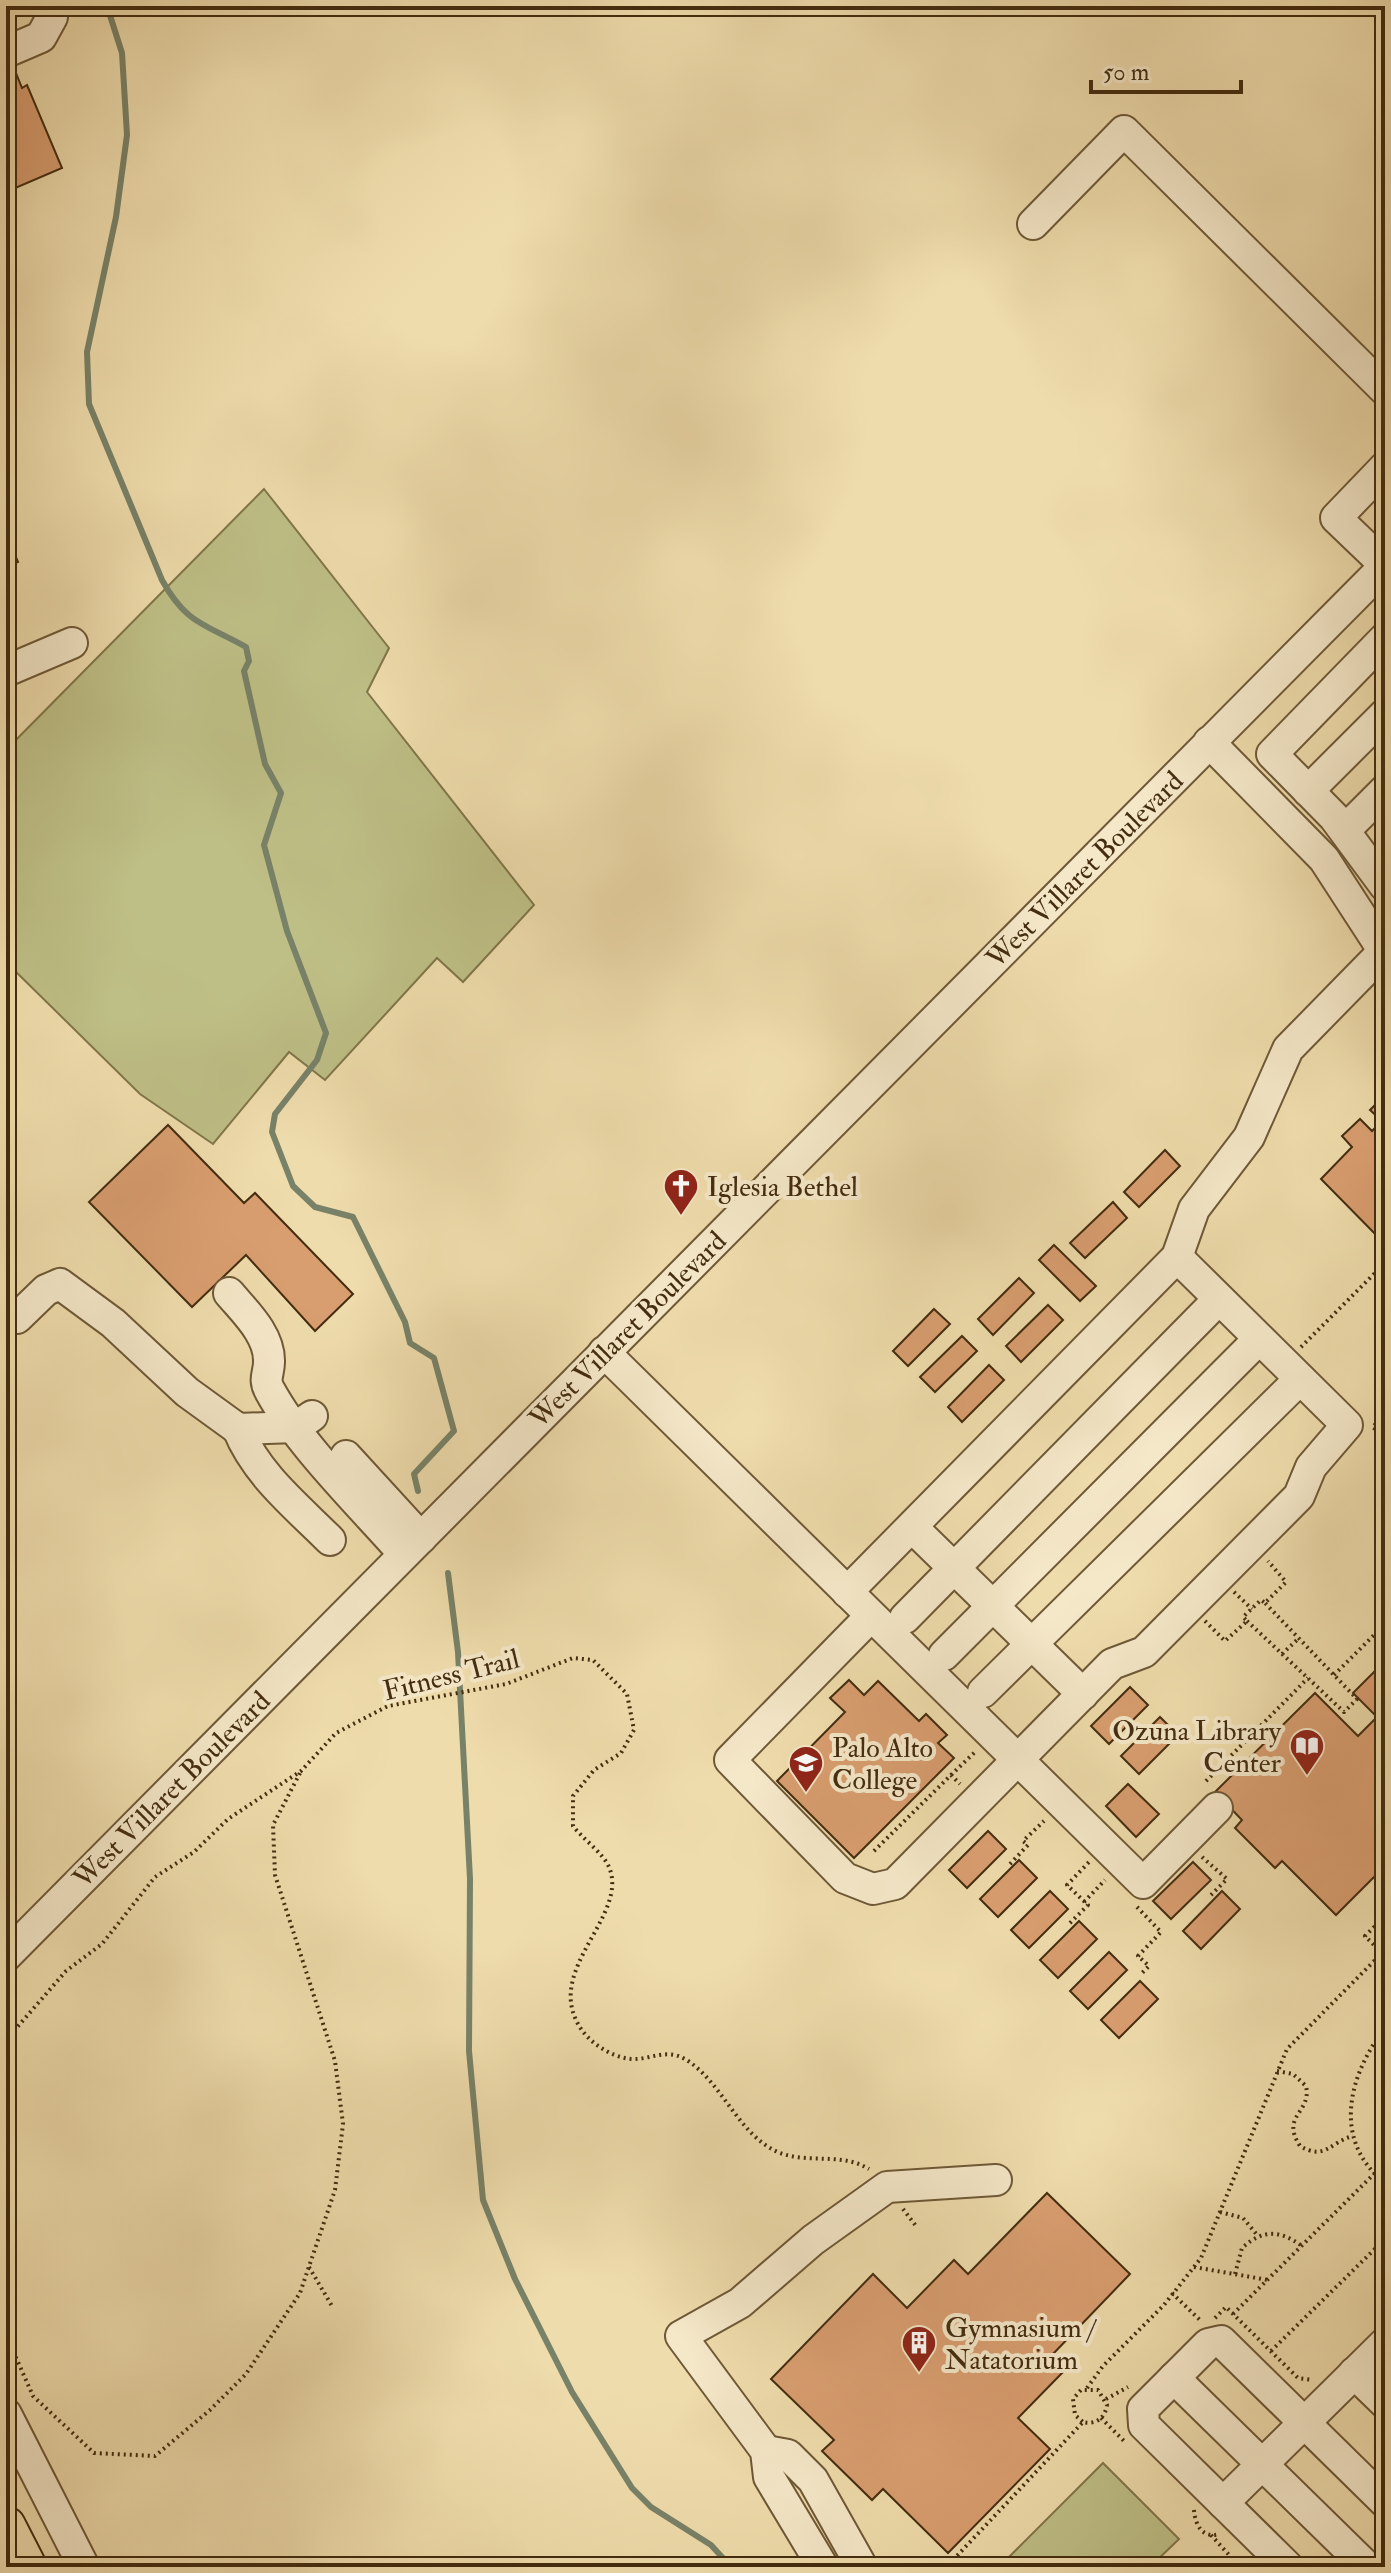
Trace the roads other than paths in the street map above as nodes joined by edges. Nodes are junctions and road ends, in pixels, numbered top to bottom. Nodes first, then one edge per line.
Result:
1 (50, 6) edge
2 (6, 52) edge
3 (1033, 224) dead end
4 (1385, 390) edge
5 (1385, 467) edge
6 (1385, 566) edge
7 (1385, 638) edge
8 (72, 643) dead end
9 (6, 671) edge
10 (1385, 714) edge
11 (1209, 742) junction
12 (1385, 790) edge
13 (1308, 791) junction
14 (1345, 830) junction
15 (1383, 876) edge
16 (1384, 952) edge
17 (1177, 1257) junction
18 (229, 1293) dead end
19 (1219, 1299) junction
20 (10, 1318) edge
21 (1259, 1339) junction
22 (604, 1352) junction
23 (1298, 1365) junction
24 (304, 1421) junction
25 (238, 1429) junction
26 (912, 1527) junction
27 (330, 1540) dead end
28 (412, 1546) junction
29 (954, 1568) junction
30 (847, 1592) junction
31 (993, 1606) junction
32 (871, 1616) junction
33 (905, 1618) dead end
34 (1031, 1644) junction
35 (944, 1655) dead end
36 (983, 1692) dead end
37 (1083, 1694) junction
38 (1017, 1760) junction
39 (1212, 1794) road end
40 (6, 1956) edge
41 (996, 2180) dead end
42 (1385, 2343) edge
43 (1354, 2373) junction
44 (1174, 2378) junction
45 (1385, 2403) edge
46 (6, 2414) edge
47 (1303, 2422) junction
48 (766, 2451) junction
49 (1261, 2464) junction
50 (1385, 2502) edge
51 (1223, 2503) junction
52 (6, 2526) edge
53 (27, 2567) edge
54 (84, 2567) edge
55 (823, 2567) edge
56 (862, 2567) edge
57 (1288, 2567) edge
58 (1367, 2567) edge

1 - 2 street
3 - 4 street
5 - 6 street
6 - 11 street, West Villaret Boulevard
7 - 13 street
8 - 9 street
10 - 13 street
11 - 16 street
11 - 22 street, West Villaret Boulevard
12 - 14 street
13 - 14 street
14 - 15 street
16 - 17 street
17 - 19 street
17 - 26 street
18 - 24 street
19 - 21 street
19 - 29 street
20 - 25 street
21 - 23 street
21 - 31 street
22 - 28 street, West Villaret Boulevard
22 - 30 street
23 - 34 street
23 - 37 street
24 - 25 street
24 - 28 street
25 - 27 street
26 - 29 street
26 - 30 street
28 - 40 street, West Villaret Boulevard
29 - 31 street
29 - 33 street
30 - 32 street
31 - 34 street
31 - 35 street
32 - 38 street
32 - 38 street
34 - 36 street
34 - 37 street
37 - 38 street
38 - 39 street
41 - 48 street
42 - 43 street
43 - 45 street
43 - 47 street
44 - 47 street
44 - 49 street
44 - 51 street
46 - 54 street
47 - 49 street
47 - 50 street
48 - 55 street
48 - 56 street
49 - 51 street
49 - 58 street
51 - 57 street
52 - 53 main road

